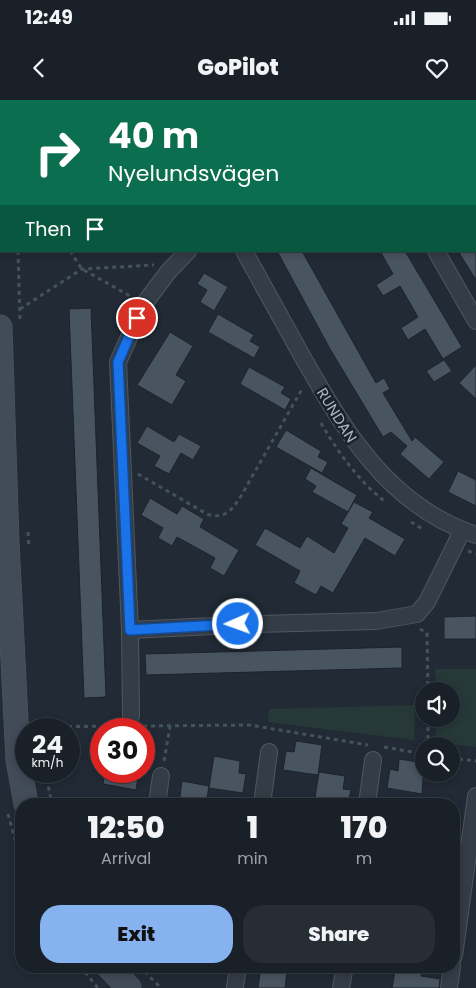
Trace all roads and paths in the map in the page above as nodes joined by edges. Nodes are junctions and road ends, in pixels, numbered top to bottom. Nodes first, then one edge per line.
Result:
1 (71, 252) edge
2 (187, 252) edge
3 (245, 252) edge
4 (437, 252) edge
5 (82, 269) junction
6 (168, 272) junction
7 (144, 304) junction
8 (20, 310) dead end
9 (476, 322) edge
10 (0, 327) edge
11 (302, 389) dead end
12 (123, 465) junction
13 (469, 533) edge
14 (402, 618) junction
15 (130, 630) junction
16 (428, 682) edge
17 (16, 718) edge
18 (131, 718) edge
19 (155, 725) edge
20 (170, 727) junction
21 (270, 752) dead end
22 (415, 752) edge
23 (460, 759) edge
24 (373, 760) dead end
25 (476, 761) edge
26 (161, 776) joint
27 (17, 783) edge
28 (48, 783) edge
29 (476, 796) edge
30 (16, 798) edge
31 (51, 798) edge
32 (158, 798) edge
33 (263, 798) edge
34 (368, 798) edge
35 (460, 912) edge
36 (86, 973) edge
37 (115, 973) edge
38 (146, 973) edge
39 (237, 973) edge
40 (343, 973) edge
41 (451, 973) edge
42 (98, 988) edge
43 (129, 988) edge
44 (161, 988) edge
45 (235, 988) edge
46 (342, 988) edge
47 (449, 988) edge

1 - 5 path
2 - 6 street
3 - 13 street, RUNDAN
4 - 9 street
5 - 6 path
5 - 7 path
5 - 8 path
6 - 7 street
7 - 12 street
10 - 17 street
11 - 12 path
12 - 15 street
13 - 14 street
14 - 15 street
14 - 16 path
15 - 18 street
19 - 20 path
20 - 22 path
20 - 26 path
21 - 33 street
23 - 25 path
24 - 34 street
26 - 32 street
27 - 30 street
28 - 31 path
29 - 35 street
36 - 42 path
37 - 43 street
38 - 44 path
39 - 45 street
40 - 46 street
41 - 47 street

